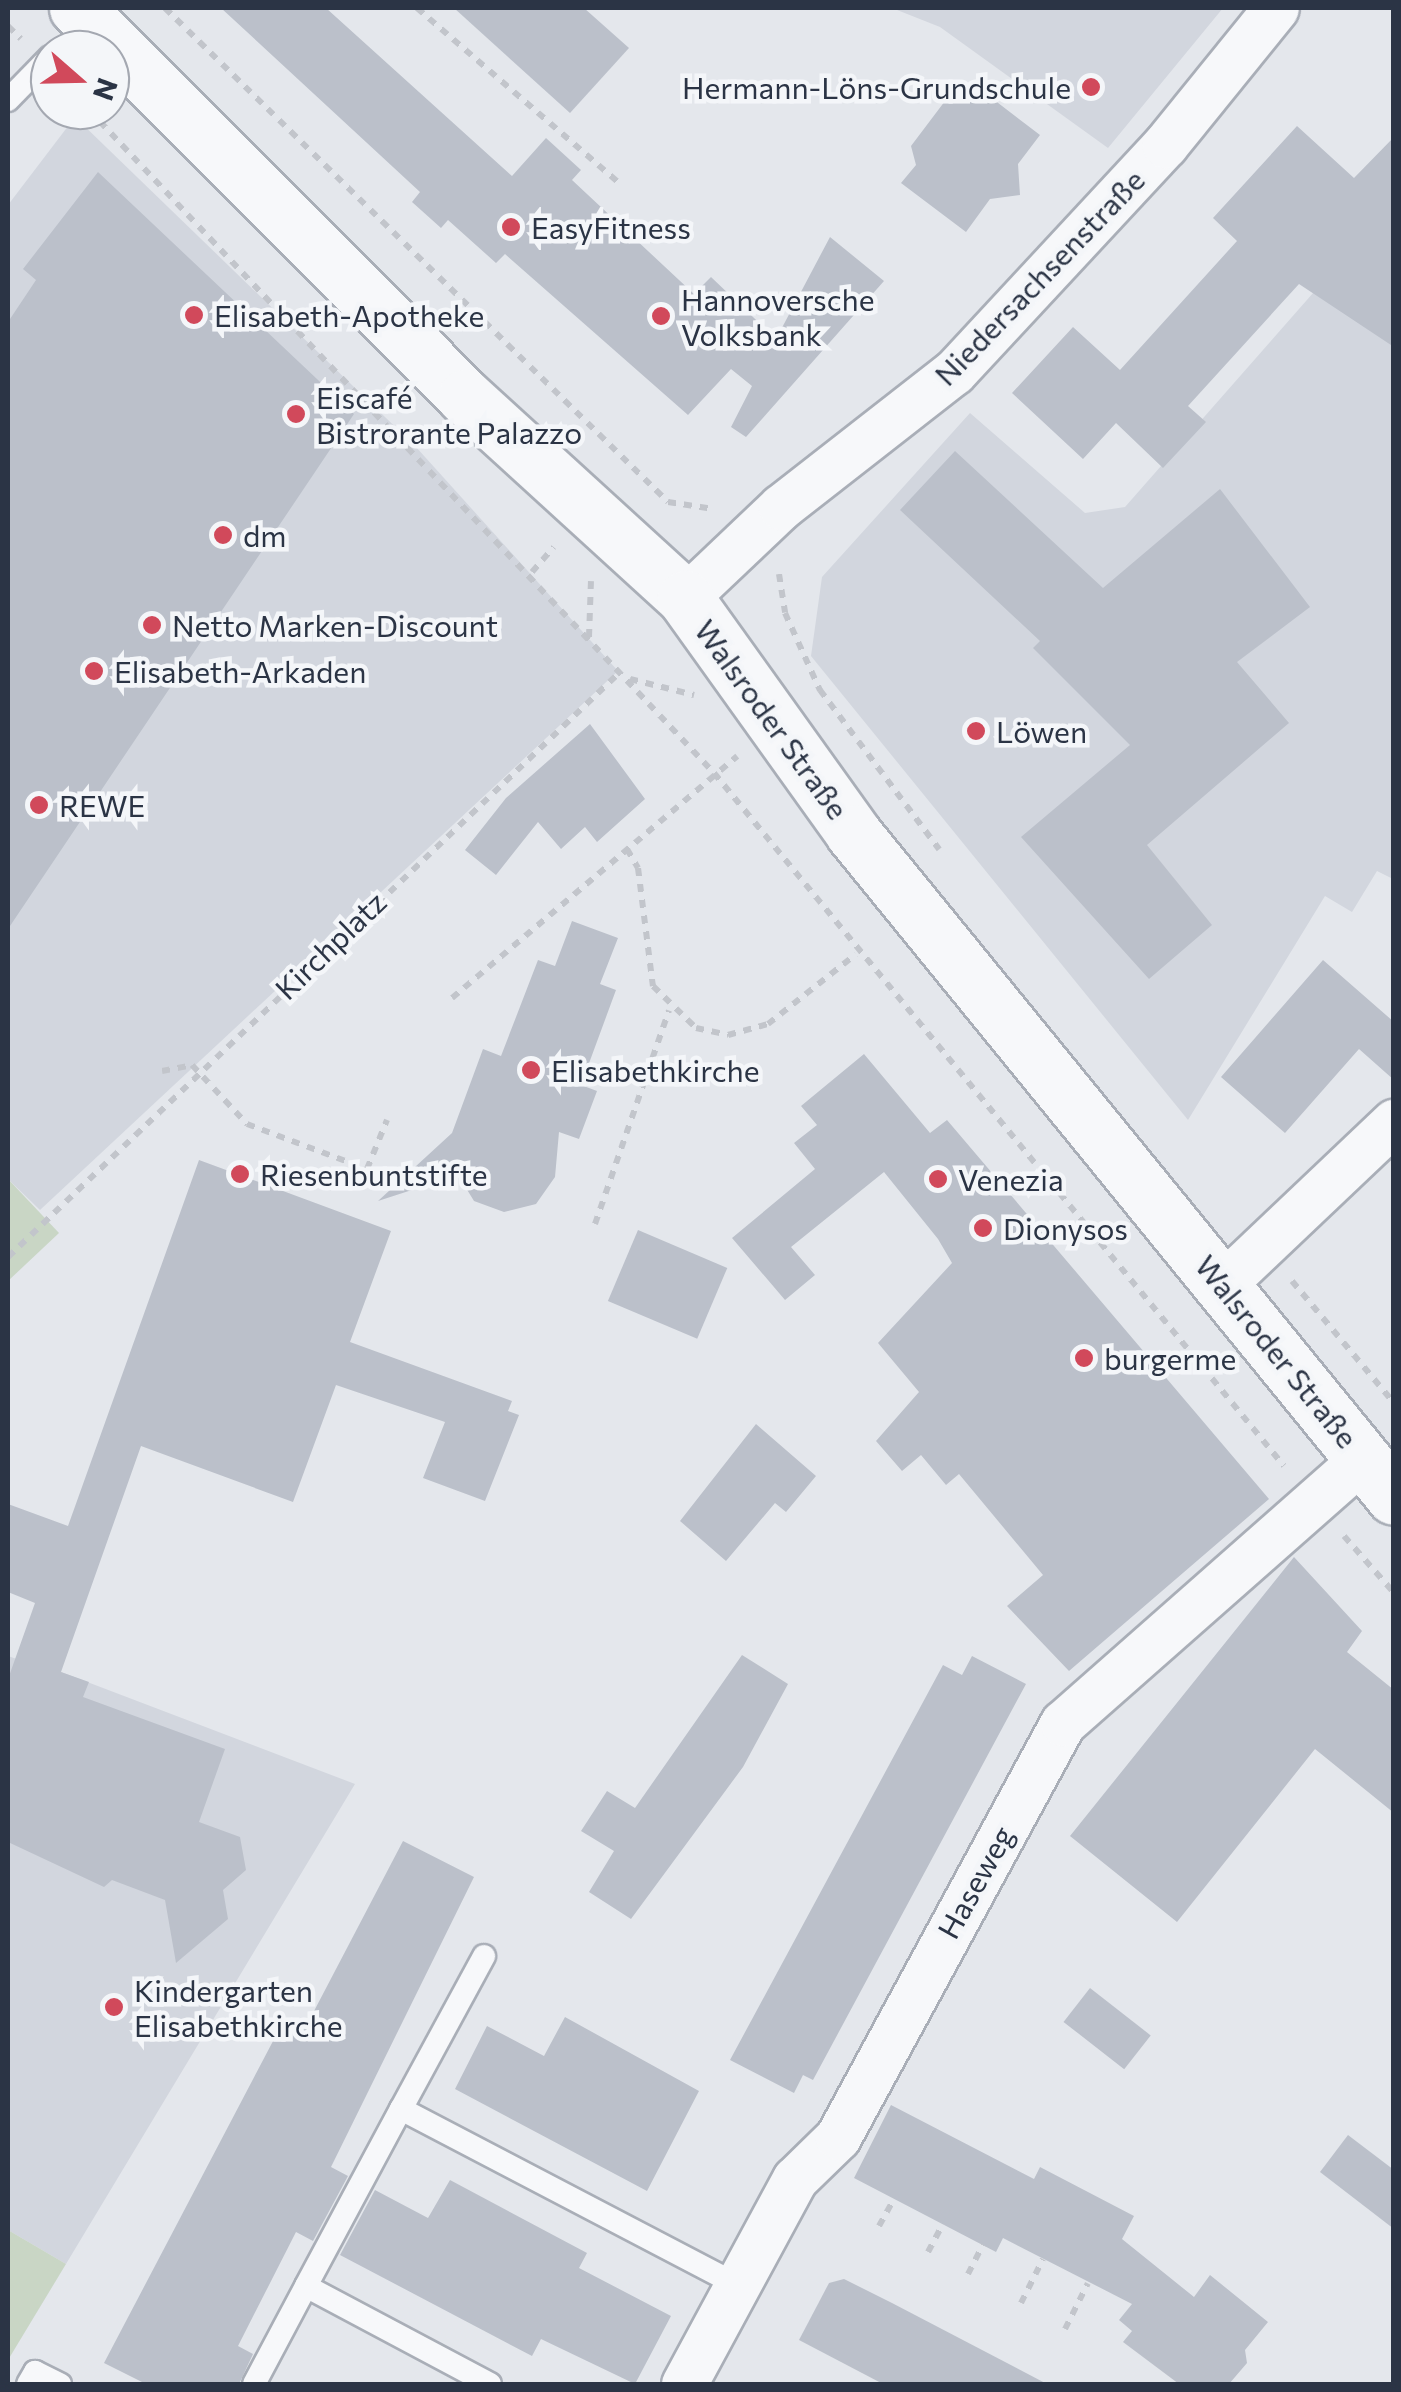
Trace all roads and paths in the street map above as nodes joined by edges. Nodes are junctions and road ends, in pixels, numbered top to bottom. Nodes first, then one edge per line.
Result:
1 (417, 8) edge
2 (1276, 8) edge
3 (74, 25) edge
4 (30, 77) edge
5 (8, 100) edge
6 (108, 130) edge
7 (618, 184) dead end
8 (686, 598) junction
9 (618, 671) junction
10 (714, 773) junction
11 (627, 848) junction
12 (856, 954) junction
13 (452, 998) dead end
14 (668, 1010) junction
15 (162, 1070) dead end
16 (199, 1072) junction
17 (387, 1120) dead end
18 (1394, 1122) edge
19 (595, 1224) dead end
20 (8, 1257) edge
21 (1223, 1284) junction
22 (1378, 1477) edge
23 (1312, 1498) junction
24 (1394, 1594) edge
25 (484, 1956) dead end
26 (401, 2109) junction
27 (894, 2198) dead end
28 (943, 2224) dead end
29 (879, 2226) dead end
30 (983, 2245) dead end
31 (928, 2252) dead end
32 (1043, 2260) dead end
33 (968, 2274) dead end
34 (1088, 2283) dead end
35 (306, 2286) junction
36 (740, 2286) junction
37 (1021, 2303) dead end
38 (1065, 2329) dead end
39 (28, 2384) edge
40 (60, 2384) edge
41 (254, 2384) edge
42 (490, 2384) edge
43 (684, 2384) edge

1 - 7 path
2 - 8 street, Niedersachsenstraße
3 - 8 street, Walsroder Straße
4 - 5 lane
6 - 9 path
8 - 21 street, Walsroder Straße
9 - 10 path
9 - 16 path, Kirchplatz
10 - 11 path
10 - 12 path
11 - 13 path
11 - 14 path
12 - 14 path
12 - 23 path
14 - 19 path
15 - 16 path
16 - 17 path
16 - 20 path, Kirchplatz
18 - 21 street
21 - 22 street, Walsroder Straße
22 - 23 street, Haseweg
23 - 24 path
23 - 36 street, Haseweg
25 - 26 lane
26 - 35 lane
26 - 36 lane
27 - 29 path
28 - 31 path
30 - 33 path
32 - 37 path
34 - 38 path
35 - 41 lane
35 - 42 lane
36 - 43 street, Haseweg
39 - 40 lane

